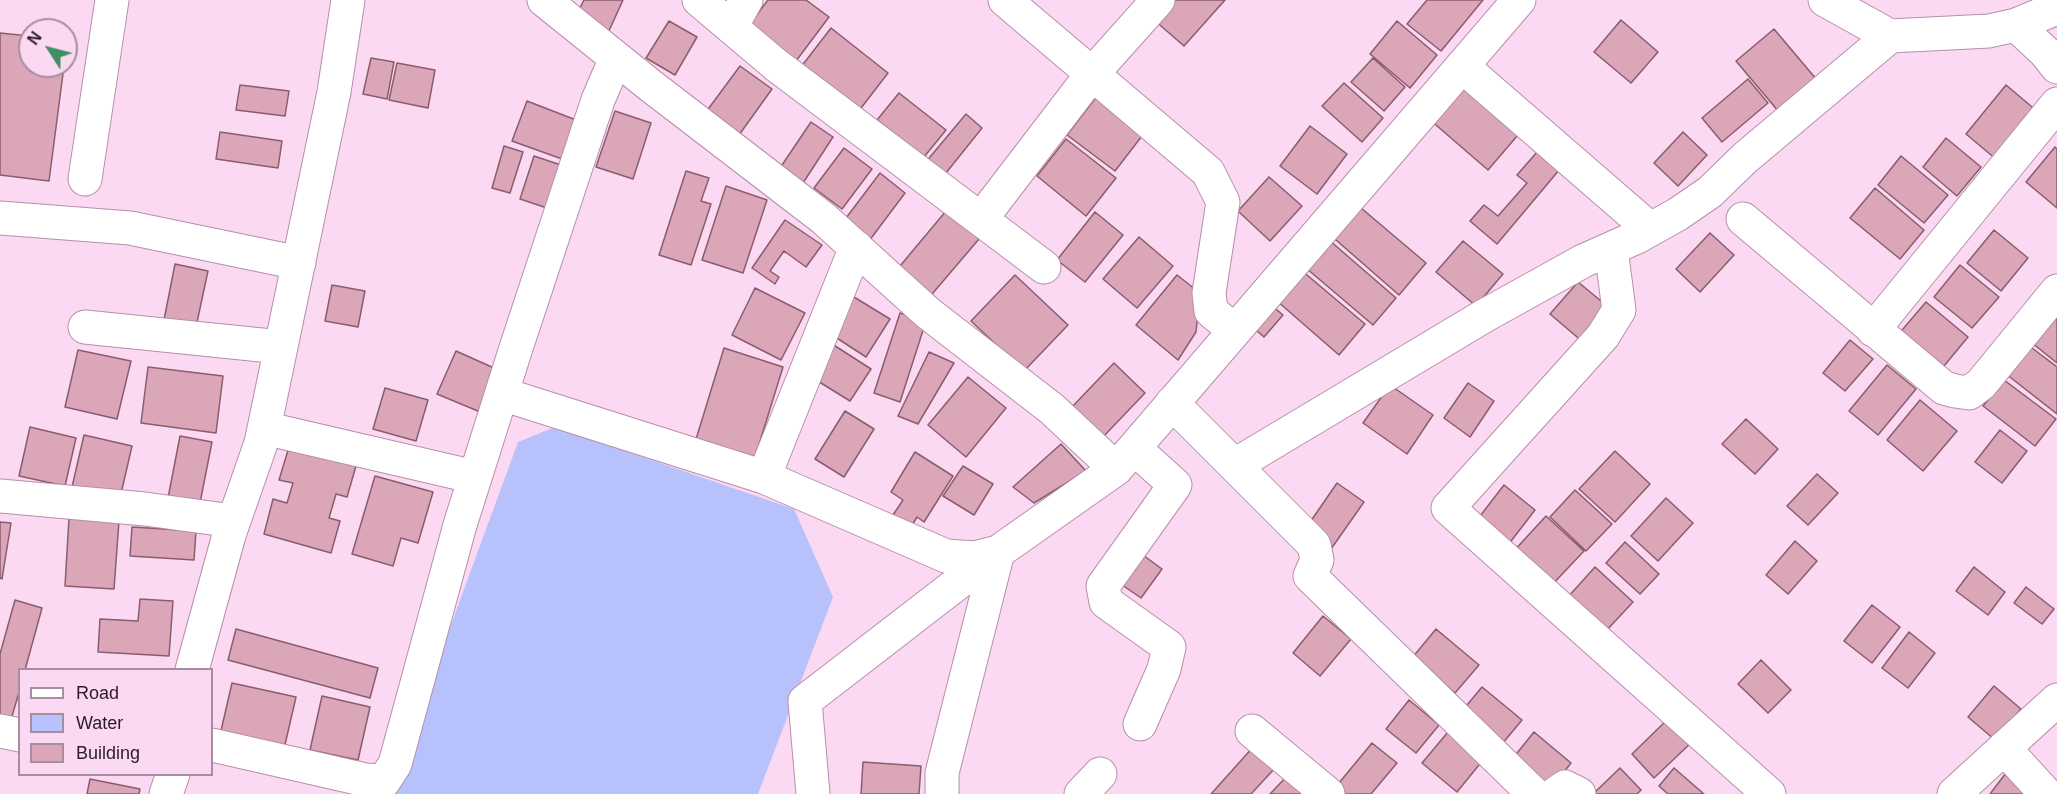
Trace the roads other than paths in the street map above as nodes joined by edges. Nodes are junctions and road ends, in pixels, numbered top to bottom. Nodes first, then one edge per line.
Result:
1 (112, 0) edge
2 (348, 0) edge
3 (544, 0) edge
4 (699, 0) edge
5 (1005, 0) edge
6 (1158, 0) edge
7 (1519, 0) edge
8 (1824, 0) edge
9 (2057, 8) edge
10 (738, 13) edge
11 (2016, 25) junction
12 (1890, 36) junction
13 (616, 58) junction
14 (1462, 66) junction
15 (2057, 68) edge
16 (1092, 74) junction
17 (2057, 104) edge
18 (85, 179) dead end
19 (0, 218) edge
20 (981, 219) junction
21 (1743, 219) dead end
22 (1650, 229) junction
23 (856, 247) junction
24 (1611, 249) junction
25 (299, 263) junction
26 (1044, 267) dead end
27 (2057, 291) edge
28 (85, 327) dead end
29 (1234, 330) junction
30 (1873, 330) junction
31 (281, 347) junction
32 (502, 394) junction
33 (1172, 403) junction
34 (264, 428) junction
35 (1125, 458) junction
36 (1235, 465) junction
37 (475, 477) junction
38 (764, 477) junction
39 (0, 496) edge
40 (233, 521) junction
41 (998, 552) junction
42 (192, 668) edge
43 (2057, 700) edge
44 (1140, 724) dead end
45 (0, 731) edge
46 (1252, 731) dead end
47 (18, 735) edge
48 (213, 745) edge
49 (2004, 748) junction
50 (172, 776) edge
51 (1755, 790) edge
52 (166, 794) edge
53 (813, 794) edge
54 (942, 794) edge
55 (1328, 794) edge
56 (1534, 794) edge
57 (1555, 794) edge
58 (1579, 794) edge
59 (1954, 794) edge
60 (2046, 794) edge

1 - 18 street
2 - 25 street
3 - 13 street
4 - 10 street
5 - 16 street
6 - 16 street
7 - 14 street
8 - 12 street
9 - 11 street
10 - 20 street
11 - 12 street
11 - 15 street
12 - 22 street
13 - 23 street
13 - 32 street
14 - 22 street
14 - 29 street
16 - 20 street
16 - 29 street
17 - 30 street
19 - 25 street
20 - 26 street
21 - 30 street
22 - 24 street
23 - 35 street
23 - 38 street
24 - 36 street
24 - 51 street
25 - 31 street
27 - 30 street
28 - 31 street
29 - 33 street
31 - 34 street
32 - 37 street
32 - 38 street
33 - 35 street
33 - 36 street
34 - 37 street
34 - 40 street
35 - 41 street
35 - 44 street
36 - 56 street
37 - 48 street
38 - 41 street
39 - 40 street
40 - 42 street
41 - 53 street
41 - 54 street
43 - 49 street
45 - 47 street
46 - 55 street
49 - 59 street
49 - 60 street
50 - 52 street
57 - 58 street

